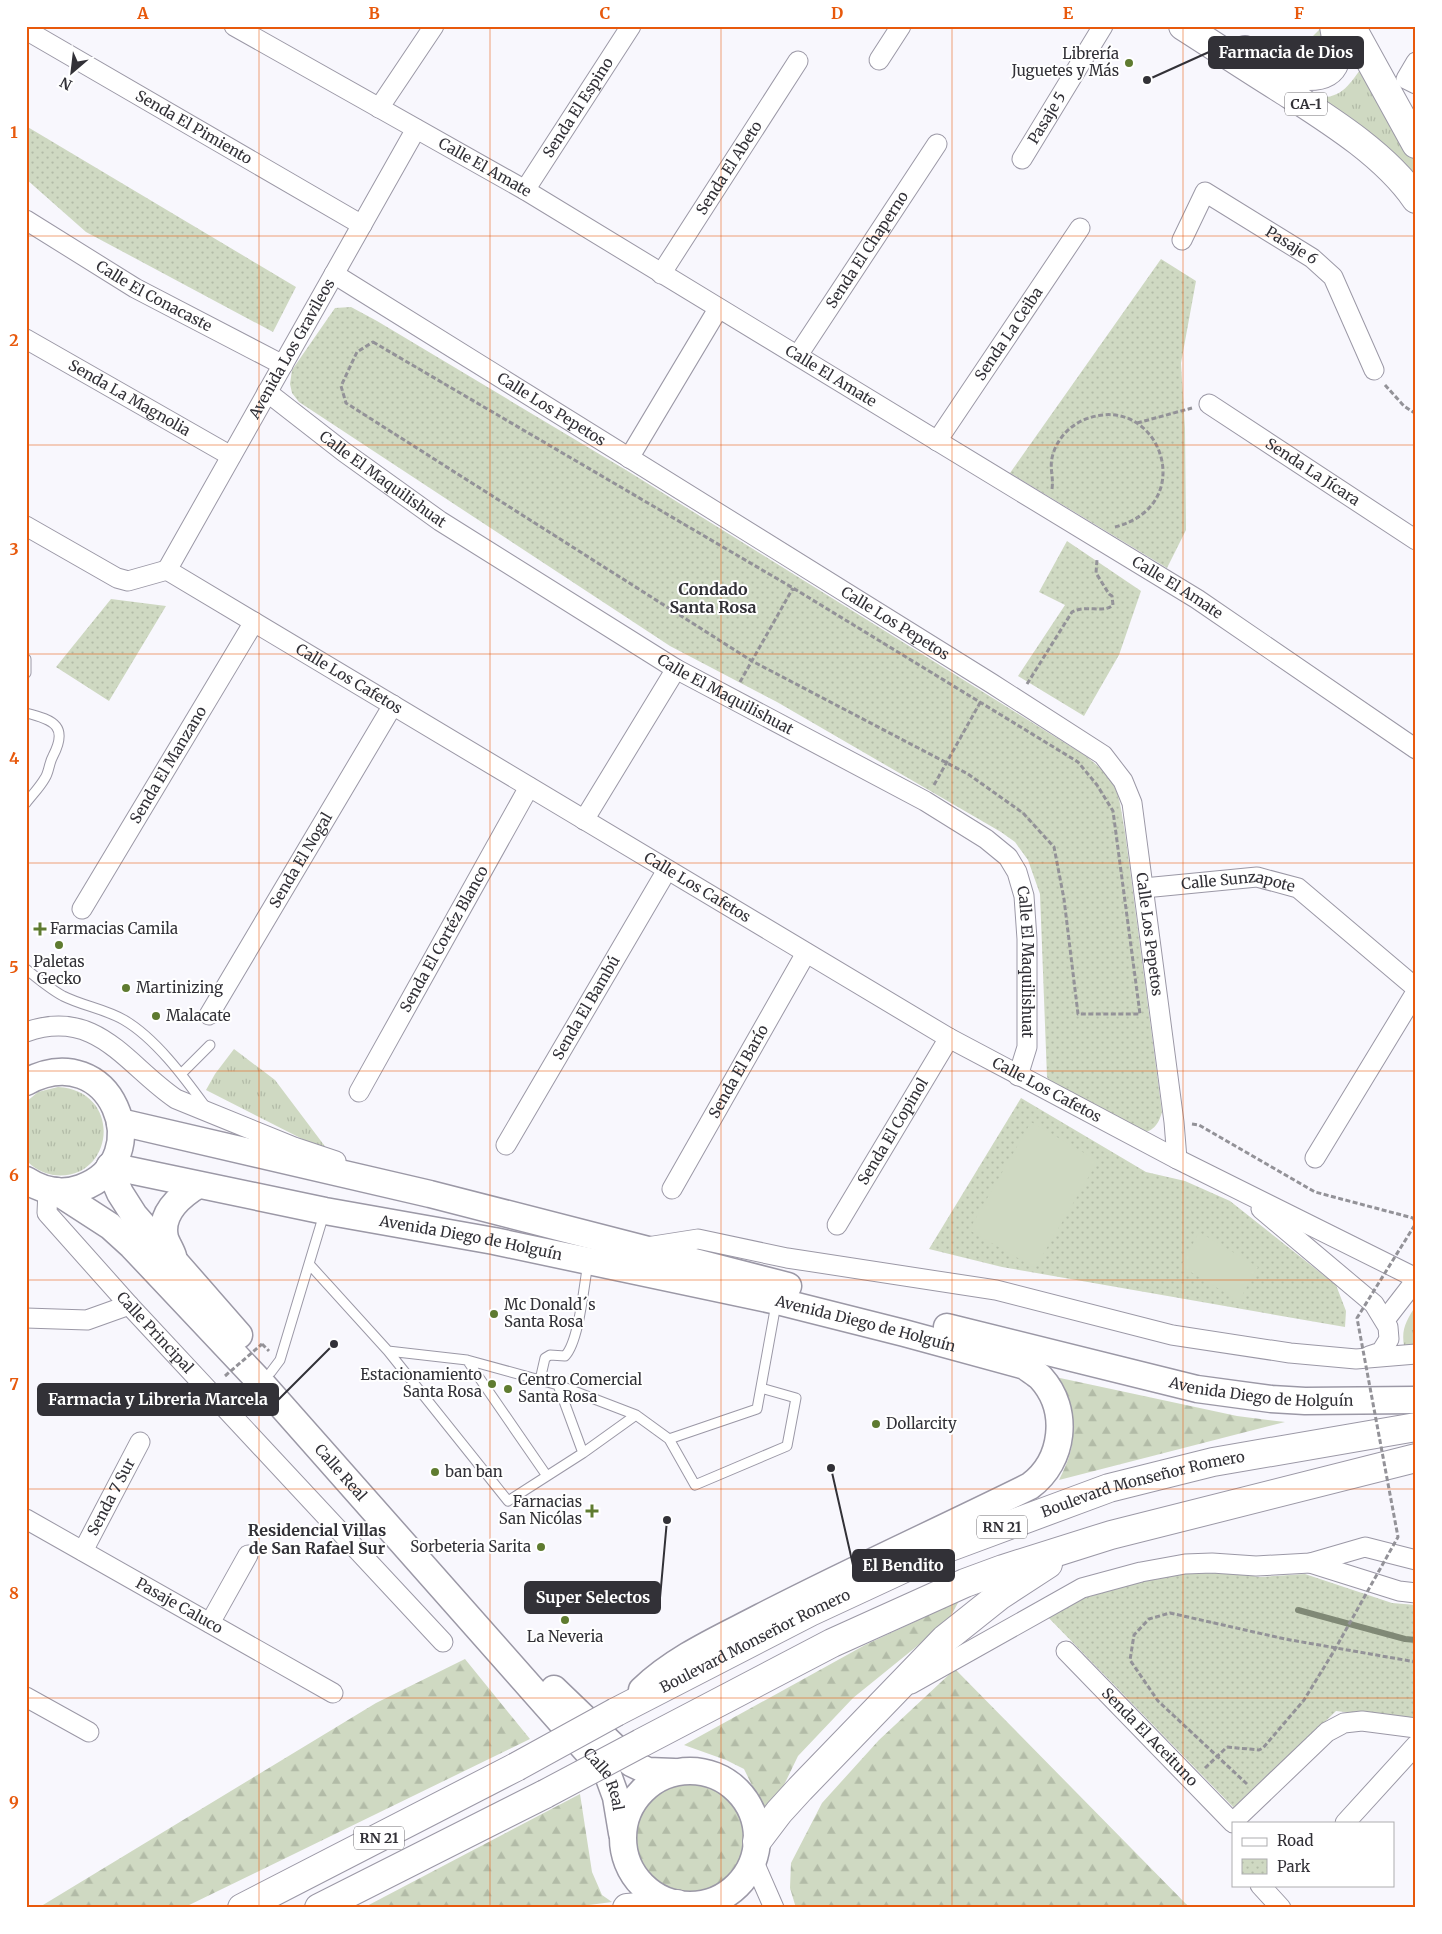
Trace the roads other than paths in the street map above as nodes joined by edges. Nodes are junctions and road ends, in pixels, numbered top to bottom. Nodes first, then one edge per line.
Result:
1 (434, 26) edge
2 (631, 26) edge
3 (901, 26) edge
4 (1103, 26) edge
5 (1182, 26) edge
6 (1191, 26) edge
7 (1334, 26) edge
8 (1351, 26) edge
9 (238, 27) edge
10 (26, 30) edge
11 (879, 60) dead end
12 (798, 61) dead end
13 (1416, 62) edge
14 (1411, 82) edge
15 (379, 108) junction
16 (416, 129) junction
17 (937, 144) dead end
18 (1416, 144) edge
19 (1022, 159) dead end
20 (525, 190) junction
21 (1416, 198) edge
22 (27, 220) edge
23 (362, 225) junction
24 (1080, 228) dead end
25 (1182, 240) dead end
26 (334, 274) junction
27 (661, 274) junction
28 (718, 309) junction
29 (26, 339) edge
30 (798, 355) junction
31 (283, 365) junction
32 (1374, 370) road end
33 (267, 392) junction
34 (1209, 404) road end
35 (936, 441) junction
36 (231, 456) junction
37 (629, 458) junction
38 (26, 526) edge
39 (1416, 540) edge
40 (167, 570) junction
41 (254, 622) junction
42 (26, 659) edge
43 (676, 670) junction
44 (26, 672) edge
45 (393, 705) junction
46 (26, 713) edge
47 (1416, 749) edge
48 (529, 787) junction
49 (26, 803) edge
50 (584, 820) junction
51 (667, 870) junction
52 (1144, 888) junction
53 (82, 909) dead end
54 (806, 953) junction
55 (26, 969) edge
56 (1416, 990) edge
57 (209, 1015) dead end
58 (1408, 1021) edge
59 (26, 1032) edge
60 (949, 1038) junction
61 (210, 1045) dead end
62 (181, 1074) junction
63 (1018, 1076) junction
64 (26, 1082) edge
65 (359, 1092) dead end
66 (210, 1114) junction
67 (120, 1122) junction
68 (506, 1145) dead end
69 (1316, 1158) dead end
70 (1177, 1160) junction
71 (110, 1167) junction
72 (198, 1185) junction
73 (43, 1187) edge
74 (1237, 1188) junction
75 (672, 1190) dead end
76 (430, 1194) junction
77 (325, 1211) junction
78 (837, 1225) dead end
79 (639, 1249) junction
80 (589, 1262) junction
81 (176, 1264) junction
82 (310, 1265) junction
83 (1416, 1279) edge
84 (777, 1301) junction
85 (129, 1305) junction
86 (26, 1318) edge
87 (1385, 1320) junction
88 (388, 1351) junction
89 (1416, 1354) edge
90 (1356, 1359) junction
91 (467, 1360) junction
92 (272, 1372) junction
93 (540, 1380) junction
94 (558, 1385) junction
95 (760, 1388) junction
96 (1416, 1400) edge
97 (636, 1415) junction
98 (1416, 1427) edge
99 (669, 1439) junction
100 (140, 1442) dead end
101 (583, 1453) junction
102 (1416, 1458) edge
103 (547, 1476) junction
104 (1416, 1476) edge
105 (1255, 1497) junction
106 (26, 1519) edge
107 (1111, 1535) junction
108 (83, 1551) junction
109 (248, 1555) dead end
110 (1416, 1560) edge
111 (1310, 1563) junction
112 (1416, 1593) edge
113 (210, 1623) junction
114 (444, 1642) dead end
115 (1066, 1651) dead end
116 (333, 1693) dead end
117 (890, 1696) junction
118 (26, 1697) edge
119 (620, 1710) junction
120 (1416, 1728) edge
121 (89, 1732) dead end
122 (1416, 1745) edge
123 (674, 1772) junction
124 (1233, 1822) edge
125 (1346, 1822) edge
126 (622, 1833) junction
127 (755, 1850) junction
128 (1261, 1886) edge
129 (691, 1905) edge
130 (242, 1908) edge
131 (319, 1908) edge
132 (627, 1908) edge
133 (774, 1908) edge
134 (1281, 1908) edge

1 - 15 street
2 - 20 street, Senda El Espino
3 - 11 street
4 - 19 street, Pasaje 5
5 - 21 main road, CA-1
6 - 7 main road
8 - 18 main road
9 - 15 street, Calle El Amate
10 - 23 street, Senda El Pimiento
12 - 27 street, Senda El Abeto
13 - 14 street
15 - 16 street, Calle El Amate
16 - 20 street, Calle El Amate
16 - 23 street, Avenida Los Gravileos
17 - 30 street, Senda El Chaperno
20 - 27 street, Calle El Amate
22 - 31 street, Calle El Conacaste
23 - 26 street, Avenida Los Gravileos
24 - 35 street, Senda La Ceiba
25 - 32 street, Pasaje 6
26 - 31 street, Avenida Los Gravileos
26 - 37 street, Calle Los Pepetos
27 - 28 street, Calle El Amate
28 - 30 street, Calle El Amate
28 - 37 street
29 - 36 street, Senda La Magnolia
30 - 35 street, Calle El Amate
31 - 33 street, Avenida Los Gravileos
33 - 36 street, Avenida Los Gravileos
33 - 43 street, Calle El Maquilishuat
34 - 39 street, Senda La Jícara
35 - 47 street, Calle El Amate
36 - 40 street, Avenida Los Gravileos
37 - 52 street, Calle Los Pepetos
38 - 40 street
40 - 41 street, Calle Los Cafetos
41 - 45 street, Calle Los Cafetos
41 - 53 street, Senda El Manzano
42 - 44 lane
43 - 50 street
43 - 63 street, Calle El Maquilishuat
45 - 48 street, Calle Los Cafetos
45 - 57 street, Senda El Nogal
46 - 49 lane
48 - 50 street, Calle Los Cafetos
48 - 65 street, Senda El Cortéz Blanco
50 - 51 street, Calle Los Cafetos
51 - 54 street, Calle Los Cafetos
51 - 68 street, Senda El Bambú
52 - 56 street, Calle Sunzapote
52 - 70 street, Calle Los Pepetos
54 - 60 street, Calle Los Cafetos
54 - 75 street, Senda El Barío
55 - 62 lane
56 - 58 street
58 - 69 street
59 - 66 street
60 - 63 street, Calle Los Cafetos
60 - 78 street, Senda El Copinol
61 - 62 lane
62 - 66 lane
63 - 70 street, Calle Los Cafetos
64 - 67 street
66 - 76 street
67 - 71 street
67 - 76 street, Avenida Diego de Holguín
70 - 74 street, Calle Los Cafetos
71 - 72 street, Avenida Diego de Holguín
71 - 73 street
71 - 81 street, Calle Real
72 - 77 street, Avenida Diego de Holguín
72 - 81 street
73 - 85 street, Calle Principal
73 - 126 street, Calle Real
74 - 83 street, Calle Los Cafetos
74 - 87 street, Calle Los Cafetos
76 - 79 street, Avenida Diego de Holguín
77 - 80 street, Avenida Diego de Holguín
77 - 82 lane
79 - 90 street
79 - 96 street, Avenida Diego de Holguín
80 - 84 street, Avenida Diego de Holguín
80 - 93 lane
81 - 92 street, Calle Real
82 - 88 lane
82 - 92 lane
83 - 87 street
84 - 95 lane
84 - 119 street, Avenida Diego de Holguín
85 - 86 street
85 - 114 street, Calle Principal
87 - 90 street
88 - 91 lane
88 - 103 lane
89 - 90 street
91 - 93 lane
91 - 103 lane
92 - 123 street, Calle Real
93 - 94 lane
94 - 97 lane
94 - 101 lane
95 - 99 lane
95 - 99 lane
97 - 99 lane
97 - 101 lane
98 - 119 main road, Boulevard Monseñor Romero / RN 21
100 - 108 street, Senda 7 Sur
101 - 103 lane
102 - 105 main road
104 - 105 main road
105 - 107 main road, RN 21
106 - 108 street, Pasaje Caluco
107 - 117 main road
107 - 131 main road, RN 21, bridge
108 - 113 street, Pasaje Caluco
109 - 113 street
110 - 111 street
111 - 112 street
111 - 117 street
113 - 116 street, Pasaje Caluco
115 - 124 street, Senda El Aceituno
117 - 127 main road
118 - 121 street
119 - 130 main road, Boulevard Monseñor Romero / RN 21, bridge
120 - 124 street
122 - 125 street
123 - 126 street
123 - 127 street
126 - 129 street
127 - 129 street
127 - 133 street
128 - 134 street
129 - 132 main road

